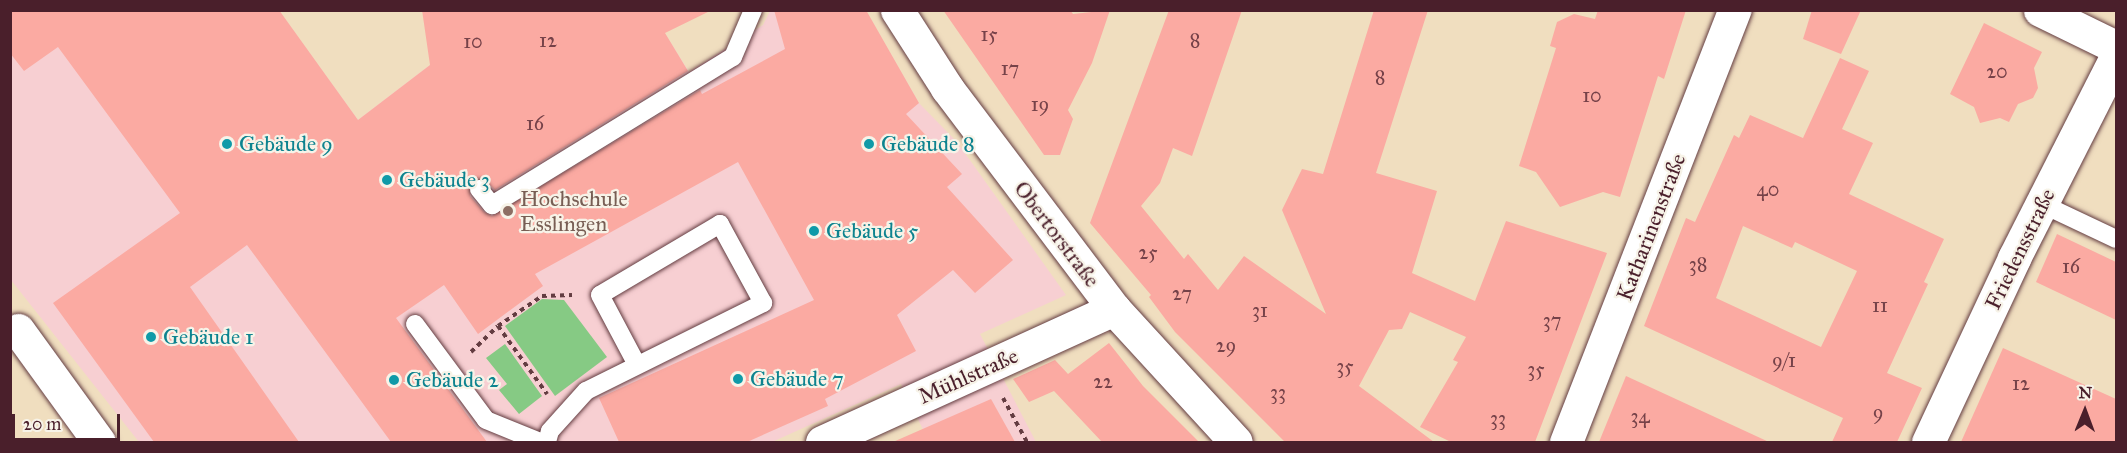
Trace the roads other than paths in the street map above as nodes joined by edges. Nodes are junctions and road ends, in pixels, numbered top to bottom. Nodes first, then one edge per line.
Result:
1 (753, 10) edge
2 (897, 10) edge
3 (1734, 10) edge
4 (2040, 10) edge
5 (2116, 47) edge
6 (2116, 57) edge
7 (479, 189) dead end
8 (2042, 204) junction
9 (2116, 239) edge
10 (1114, 309) junction
11 (415, 324) dead end
12 (18, 330) dead end
13 (636, 363) junction
14 (546, 439) edge
15 (99, 442) edge
16 (822, 442) edge
17 (1236, 442) edge
18 (1566, 442) edge
19 (1928, 442) edge

1 - 7 lane
2 - 10 street, Obertorstraße
3 - 18 street, Katharinenstraße
4 - 5 street
6 - 8 street, Friedensstraße
8 - 9 lane
8 - 19 street, Friedensstraße
10 - 16 street, Mühlstraße
10 - 17 street, Obertorstraße
11 - 14 lane
12 - 15 street
13 - 13 lane
13 - 14 lane

